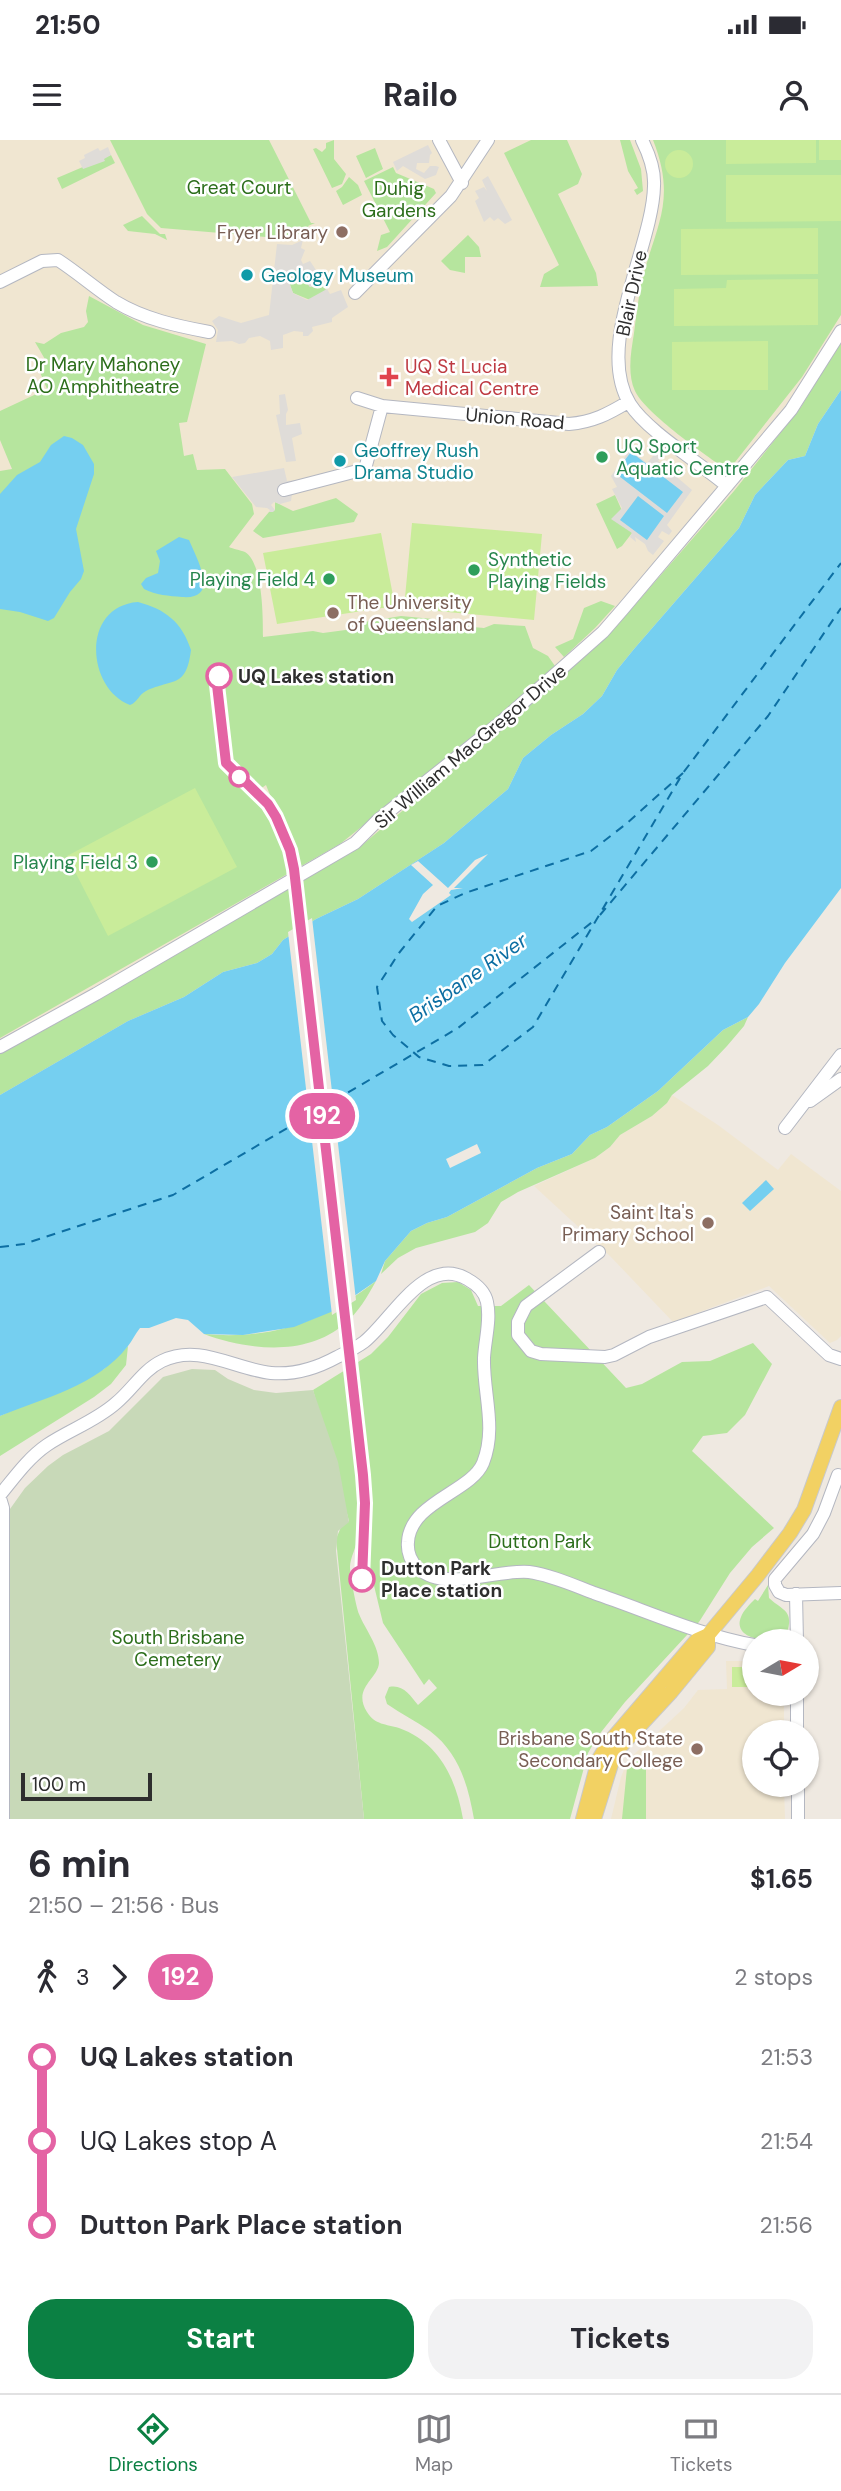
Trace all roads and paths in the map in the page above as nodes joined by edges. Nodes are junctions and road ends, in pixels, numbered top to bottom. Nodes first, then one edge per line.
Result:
1 (439, 140) edge
2 (488, 140) edge
3 (642, 140) edge
4 (461, 183) junction
5 (0, 282) edge
6 (355, 293) dead end
7 (841, 331) edge
8 (209, 332) dead end
9 (357, 398) dead end
10 (628, 402) junction
11 (382, 406) junction
12 (727, 486) junction
13 (284, 489) dead end
14 (0, 1046) edge
15 (841, 1055) edge
16 (841, 1079) edge
17 (802, 1105) junction
18 (785, 1128) dead end
19 (599, 1252) dead end
20 (841, 1359) edge
21 (841, 1407) edge
22 (838, 1475) dead end
23 (0, 1497) edge
24 (2, 1557) edge
25 (841, 1593) edge
26 (796, 1594) junction
27 (797, 1629) edge
28 (708, 1634) junction
29 (742, 1642) edge
30 (2, 1688) edge
31 (798, 1797) edge
32 (3, 1819) edge
33 (583, 1819) edge
34 (594, 1819) edge
35 (798, 1819) edge

1 - 4 street
2 - 4 street
3 - 10 street, Blair Drive
4 - 6 street
5 - 8 street
7 - 12 street, Sir William MacGregor Drive
9 - 11 street, Union Road
10 - 11 street, Union Road
10 - 12 street
11 - 13 street
12 - 14 street, Sir William MacGregor Drive
15 - 17 street
16 - 17 street
17 - 18 street
19 - 20 street
21 - 28 main road
22 - 26 street
23 - 24 street
23 - 28 street
24 - 30 street
25 - 26 street
26 - 27 street
28 - 29 street
28 - 33 main road
28 - 34 main road
30 - 32 street
31 - 35 street

